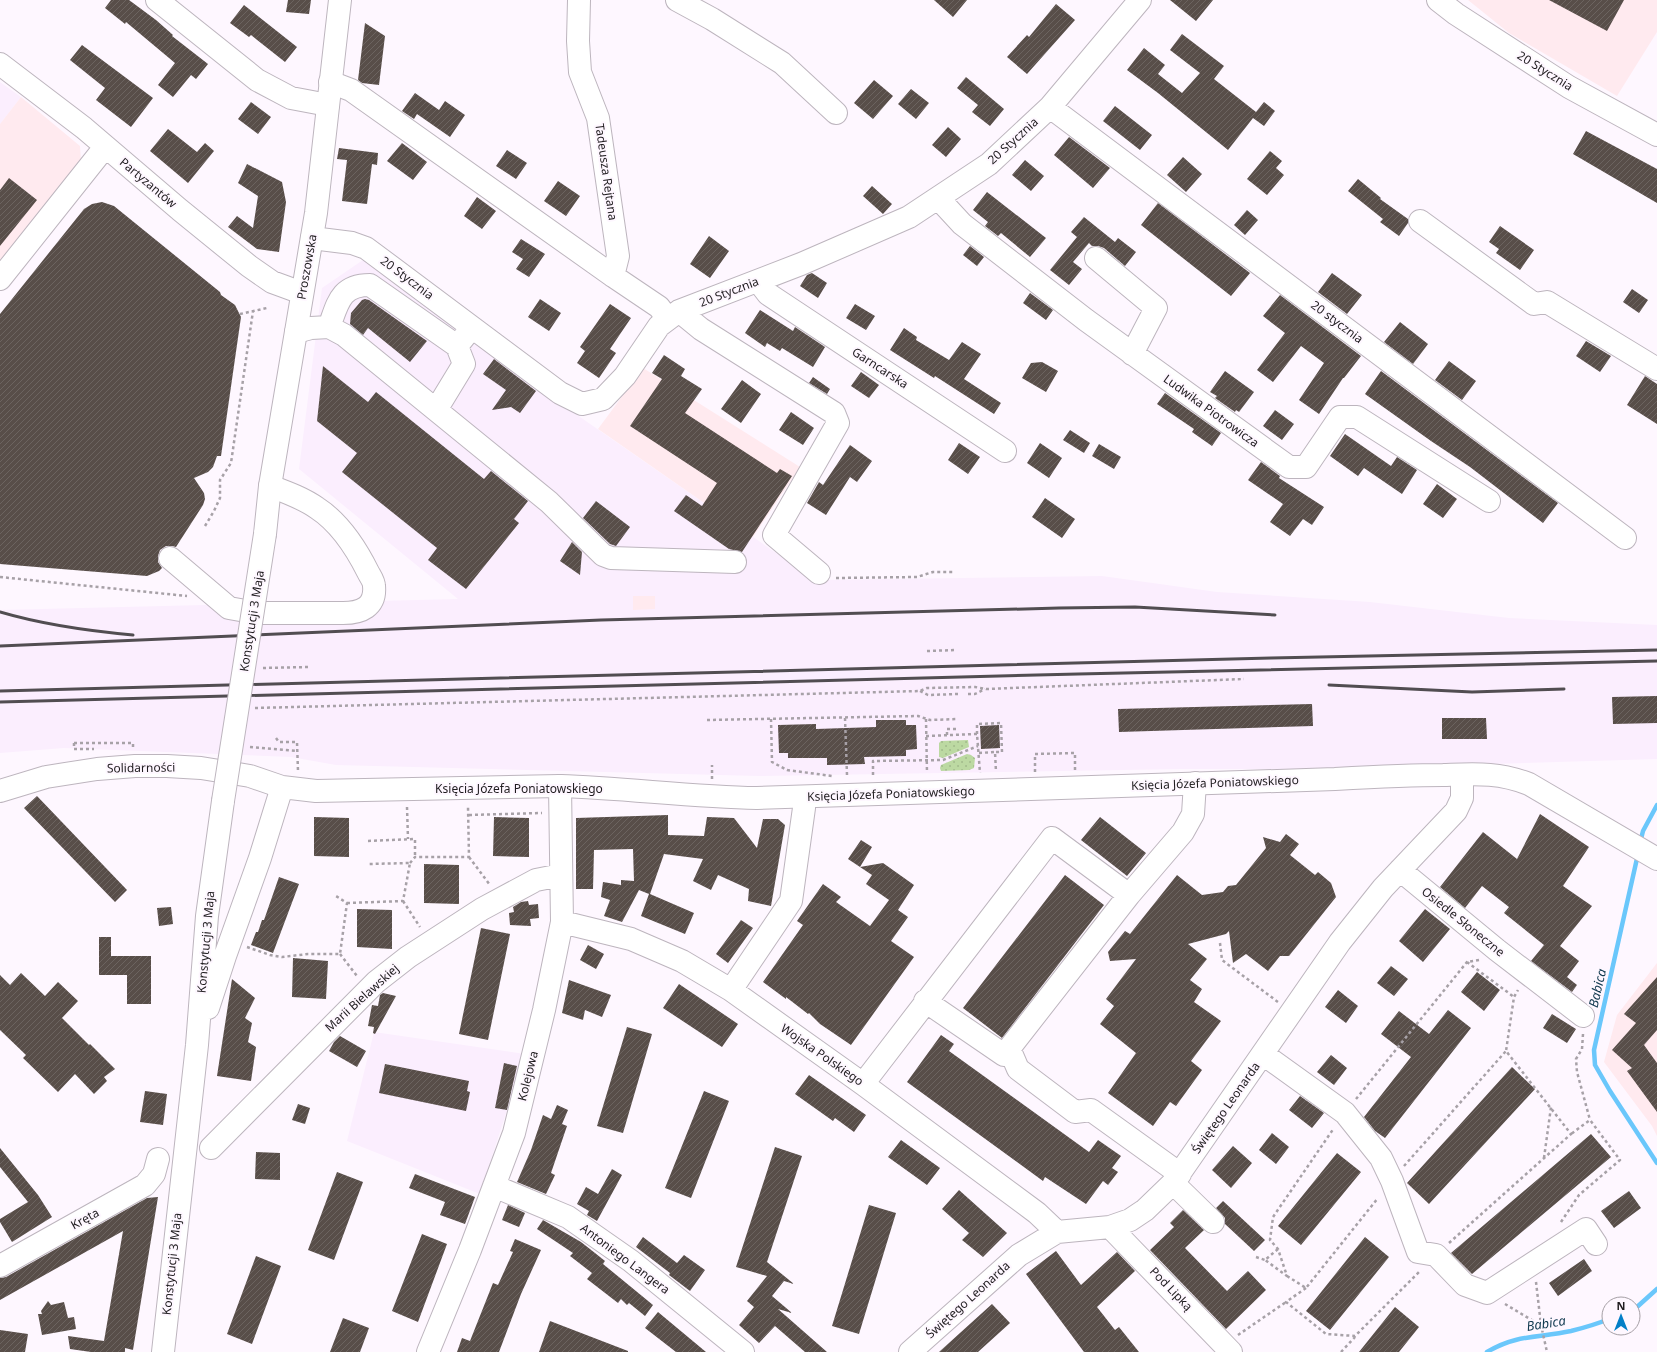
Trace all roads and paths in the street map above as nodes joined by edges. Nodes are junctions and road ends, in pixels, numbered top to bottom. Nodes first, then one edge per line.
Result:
1 (157, 0) edge
2 (340, 0) edge
3 (579, 0) edge
4 (677, 0) edge
5 (1140, 0) edge
6 (1438, 0) edge
7 (0, 64) edge
8 (330, 82) junction
9 (328, 105) junction
10 (1050, 107) junction
11 (836, 113) dead end
12 (1657, 135) edge
13 (105, 148) junction
14 (938, 198) junction
15 (1420, 221) dead end
16 (312, 238) junction
17 (1096, 258) dead end
18 (613, 276) junction
19 (0, 279) edge
20 (758, 281) junction
21 (302, 293) junction
22 (267, 308) dead end
23 (253, 311) junction
24 (240, 314) dead end
25 (673, 315) junction
26 (329, 327) junction
27 (472, 327) junction
28 (296, 332) junction
29 (457, 346) junction
30 (1132, 354) junction
31 (1657, 369) edge
32 (436, 410) junction
33 (1005, 451) dead end
34 (270, 486) junction
35 (1489, 501) dead end
36 (205, 526) dead end
37 (265, 534) joint
38 (1625, 538) dead end
39 (170, 558) dead end
40 (735, 562) dead end
41 (955, 572) dead end
42 (819, 573) joint
43 (0, 577) edge
44 (202, 586) junction
45 (957, 650) dead end
46 (927, 651) dead end
47 (309, 667) dead end
48 (262, 668) dead end
49 (1244, 679) dead end
50 (986, 689) junction
51 (920, 691) junction
52 (958, 694) dead end
53 (968, 694) dead end
54 (249, 708) dead end
55 (845, 718) junction
56 (771, 719) junction
57 (926, 719) junction
58 (958, 719) dead end
59 (707, 720) dead end
60 (958, 729) dead end
61 (977, 734) junction
62 (947, 735) junction
63 (926, 736) junction
64 (276, 738) dead end
65 (248, 746) dead end
66 (978, 746) junction
67 (126, 748) dead end
68 (91, 749) dead end
69 (297, 751) junction
70 (995, 752) junction
71 (979, 753) junction
72 (927, 761) junction
73 (298, 772) dead end
74 (927, 773) dead end
75 (996, 773) dead end
76 (847, 775) dead end
77 (873, 775) dead end
78 (1462, 775) junction
79 (835, 776) dead end
80 (1076, 777) dead end
81 (1035, 778) dead end
82 (980, 780) dead end
83 (1195, 783) junction
84 (282, 787) junction
85 (0, 791) edge
86 (560, 797) junction
87 (803, 797) junction
88 (468, 800) dead end
89 (407, 802) dead end
90 (469, 815) junction
91 (408, 839) junction
92 (368, 841) dead end
93 (415, 857) junction
94 (469, 857) junction
95 (1655, 858) edge
96 (410, 863) junction
97 (368, 864) dead end
98 (1400, 870) junction
99 (561, 875) junction
100 (1129, 895) junction
101 (336, 896) dead end
102 (501, 899) junction
103 (403, 901) junction
104 (347, 904) junction
105 (562, 922) junction
106 (1220, 942) dead end
107 (430, 943) junction
108 (245, 946) dead end
109 (1497, 950) junction
110 (340, 954) junction
111 (225, 956) junction
112 (203, 960) junction
113 (1467, 962) junction
114 (1527, 973) junction
115 (369, 989) junction
116 (731, 990) junction
117 (1514, 997) junction
118 (925, 1001) junction
119 (1278, 1003) dead end
120 (1583, 1016) joint
121 (197, 1045) junction
122 (1009, 1048) junction
123 (1506, 1051) junction
124 (1263, 1054) junction
125 (863, 1084) junction
126 (1551, 1106) junction
127 (1345, 1113) junction
128 (1590, 1120) junction
129 (1571, 1134) junction
130 (211, 1148) dead end
131 (158, 1159) dead end
132 (1544, 1159) junction
133 (1177, 1178) junction
134 (1392, 1181) junction
135 (494, 1186) junction
136 (1212, 1222) dead end
137 (1559, 1224) dead end
138 (1110, 1227) junction
139 (1057, 1232) junction
140 (1596, 1244) dead end
141 (1278, 1249) junction
142 (1436, 1255) junction
143 (1256, 1257) dead end
144 (1265, 1260) junction
145 (1534, 1264) junction
146 (0, 1266) edge
147 (1287, 1276) junction
148 (1306, 1288) junction
149 (1487, 1292) junction
150 (1286, 1302) junction
151 (1541, 1325) junction
152 (1355, 1336) junction
153 (1228, 1348) edge
154 (163, 1352) edge
155 (428, 1352) edge
156 (744, 1352) edge
157 (910, 1352) edge
158 (1341, 1352) edge
159 (1548, 1352) edge

1 - 9 street
2 - 8 street, Proszowska
3 - 18 street, Tadeusza Rejtana
4 - 11 street
5 - 10 street, 20 Stycznia
6 - 12 street, 20 Stycznia
7 - 13 street, Partyzantów
8 - 9 street, Proszowska
8 - 18 street
9 - 16 street, Proszowska
10 - 14 street, 20 Stycznia
10 - 38 street, 20 stycznia
13 - 19 street
13 - 21 street, Partyzantów
14 - 20 street, 20 Stycznia
14 - 30 street, Ludwika Piotrowicza
15 - 31 street
16 - 21 street, Proszowska
16 - 27 street, 20 Stycznia
17 - 30 street
18 - 25 street
20 - 25 street, 20 Stycznia
20 - 33 street, Garncarska
21 - 28 street, Proszowska
22 - 23 path
23 - 24 path
23 - 36 path
25 - 27 street, 20 Stycznia
25 - 42 street
26 - 28 street
26 - 29 street
26 - 32 street
27 - 29 street
28 - 34 street, Proszowska
29 - 32 street
30 - 35 street, Ludwika Piotrowicza
32 - 40 street
34 - 37 street, Proszowska
34 - 44 street
37 - 112 street, Konstytucji 3 Maja, bridge
39 - 44 street
41 - 42 path
43 - 44 path
45 - 46 path
47 - 48 path
49 - 50 path
50 - 51 path
50 - 53 path
51 - 52 path
51 - 54 path
55 - 56 path
55 - 57 path
55 - 76 path
56 - 59 path
56 - 79 path
57 - 58 path
57 - 63 path
60 - 62 path
61 - 62 path
61 - 66 path
61 - 70 path
62 - 63 path
63 - 72 path
64 - 69 path
65 - 69 path
66 - 71 path
66 - 72 path
67 - 68 path
69 - 73 path
70 - 71 path
70 - 75 path
71 - 82 path
72 - 74 path
72 - 77 path
78 - 83 street, Księcia Józefa Poniatowskiego
78 - 95 street, Księcia Józefa Poniatowskiego
78 - 98 street, Świętego Leonarda
80 - 81 path
83 - 87 street, Księcia Józefa Poniatowskiego
83 - 100 street
84 - 85 street, Solidarności
84 - 86 street, Księcia Józefa Poniatowskiego
84 - 111 street
86 - 87 street, Księcia Józefa Poniatowskiego
86 - 90 path
86 - 99 street, Kolejowa
87 - 116 street
88 - 90 path
89 - 91 path
90 - 94 path
91 - 92 path
91 - 93 path
93 - 94 path
93 - 96 path
94 - 102 path
96 - 97 path
96 - 103 path
98 - 109 street, Osiedle Słoneczne
98 - 124 street, Świętego Leonarda
99 - 102 street, Marii Bielawskiej
99 - 105 street, Kolejowa
100 - 118 street
100 - 122 street
101 - 104 path
102 - 107 street, Marii Bielawskiej
103 - 104 path
103 - 107 path
104 - 110 path
105 - 116 street, Wojska Polskiego
105 - 135 street, Kolejowa
106 - 119 path
107 - 115 street, Marii Bielawskiej
108 - 110 path
109 - 113 path
109 - 114 street, Osiedle Słoneczne
110 - 115 path
111 - 112 street
111 - 121 street
112 - 121 street, Konstytucji 3 Maja
113 - 117 path
113 - 127 path
114 - 117 path
114 - 120 street, Osiedle Słoneczne
115 - 130 street, Marii Bielawskiej
116 - 125 street, Wojska Polskiego
117 - 123 path
118 - 122 street
118 - 125 street
120 - 128 path
121 - 154 street, Konstytucji 3 Maja
122 - 133 street
123 - 126 path
123 - 134 path
124 - 127 street
124 - 133 street, Świętego Leonarda
125 - 139 street, Wojska Polskiego
126 - 129 path
126 - 132 path
127 - 134 street
127 - 141 path
128 - 129 path
128 - 137 path
129 - 132 path
131 - 146 street, Kręta
132 - 142 path
133 - 136 street
133 - 138 street, Świętego Leonarda
134 - 142 street
134 - 148 path
135 - 155 street, Kolejowa
135 - 156 street, Antoniego Langera
138 - 139 street, Świętego Leonarda
138 - 153 street, Pod Lipką
139 - 157 street, Świętego Leonarda
140 - 145 street
141 - 144 path
141 - 147 path
142 - 149 street
142 - 152 path
143 - 144 path
144 - 147 path
145 - 149 street
145 - 151 path
147 - 148 path
148 - 150 path
149 - 151 path
150 - 152 path
150 - 153 path
151 - 159 path
152 - 158 path

